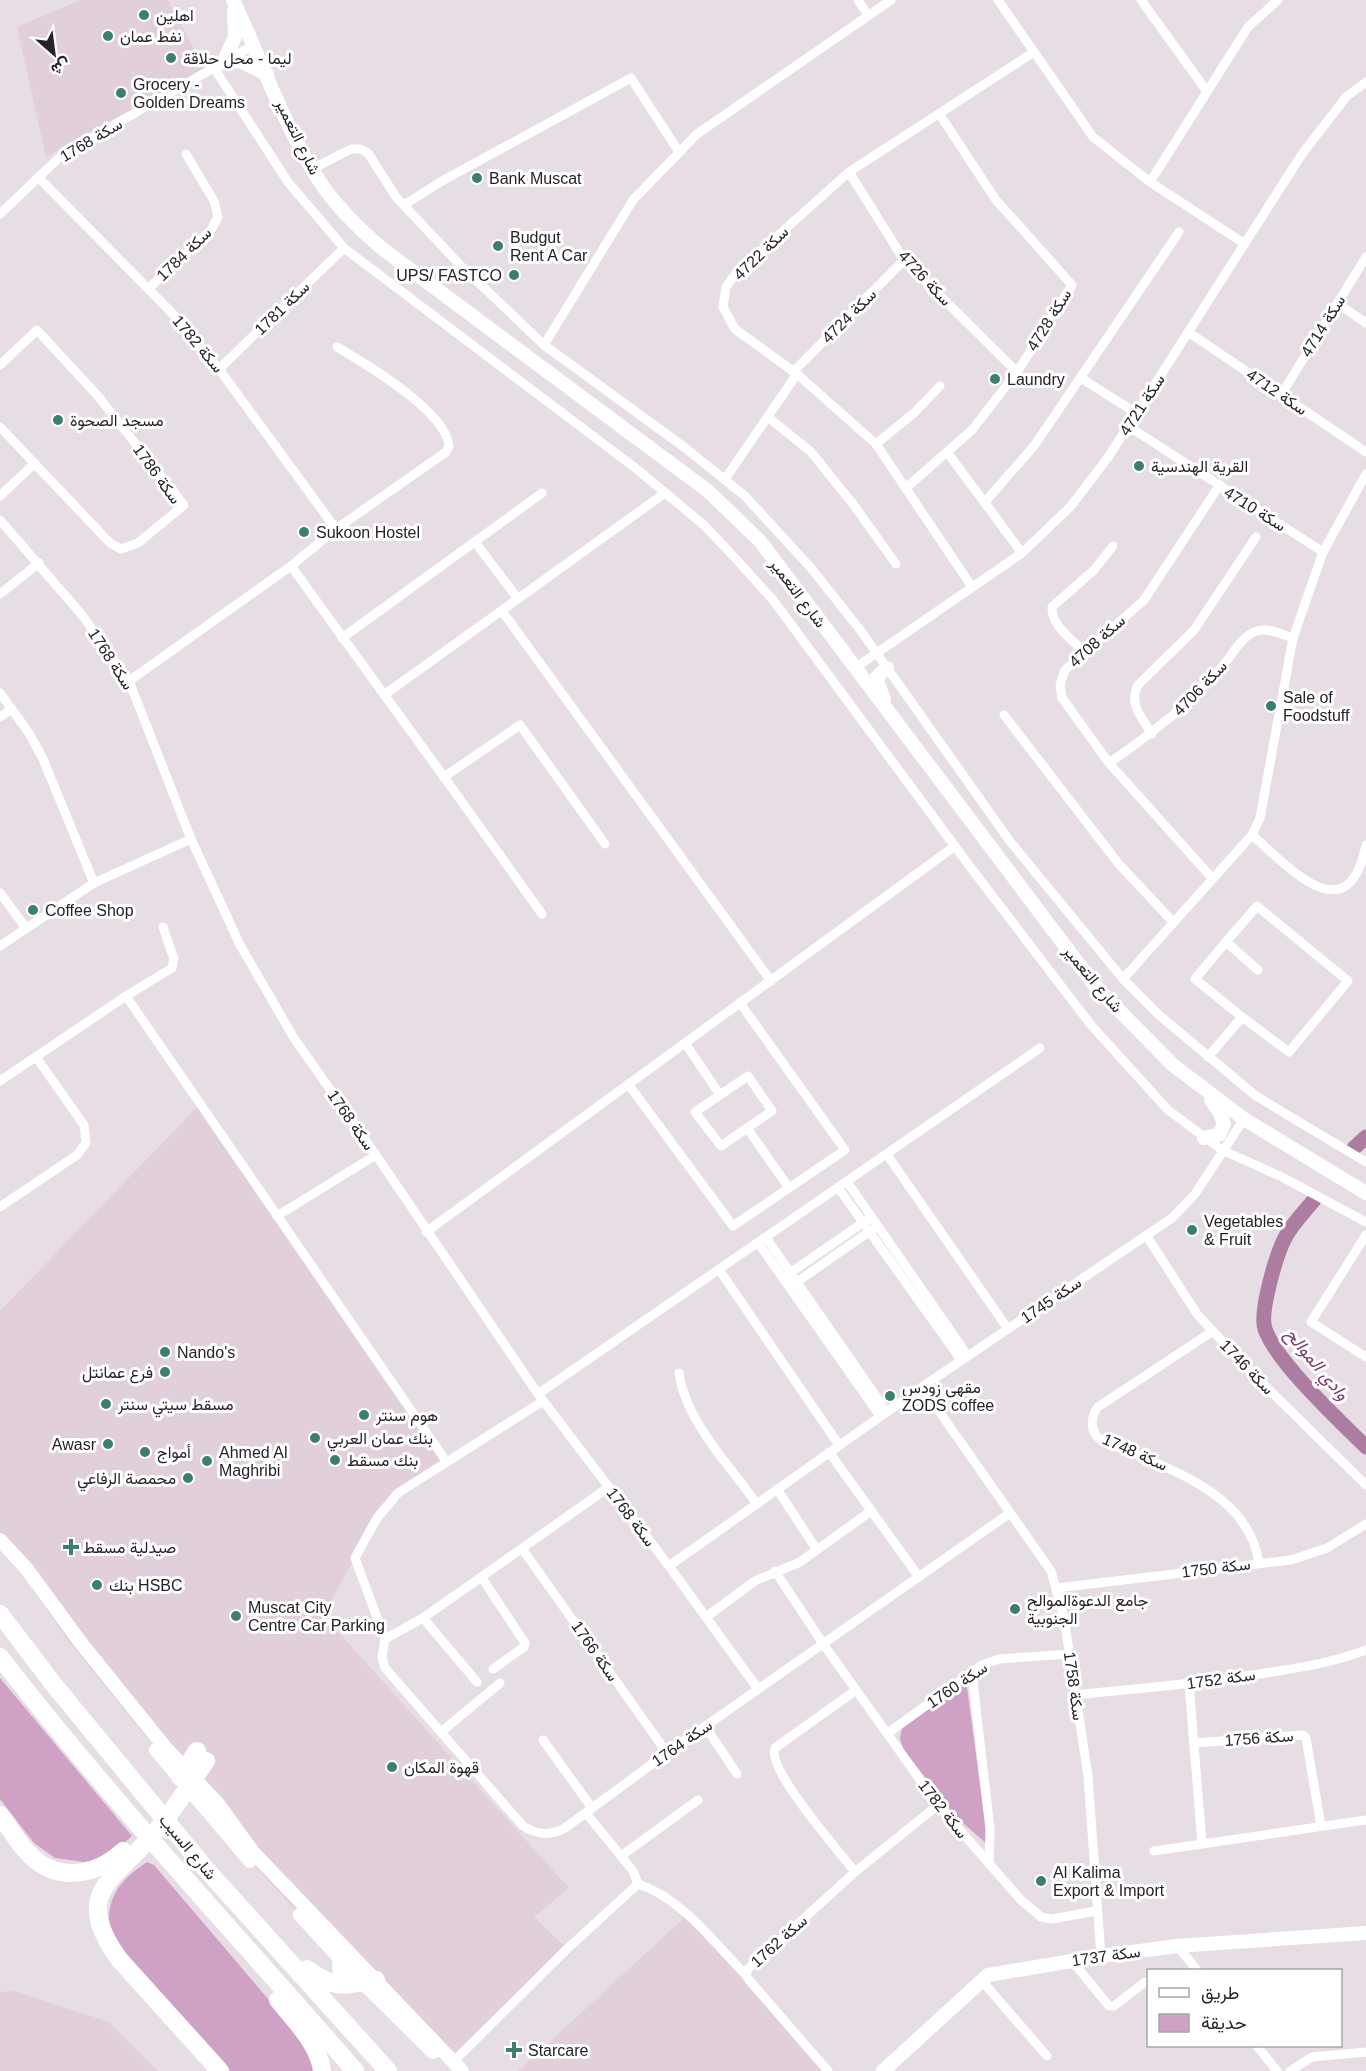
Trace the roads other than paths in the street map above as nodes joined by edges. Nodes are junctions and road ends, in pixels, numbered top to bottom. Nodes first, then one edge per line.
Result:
1 (233, 0) edge
2 (858, 0) edge
3 (891, 0) edge
4 (998, 0) edge
5 (1142, 0) edge
6 (1278, 0) edge
7 (868, 15) junction
8 (254, 45) junction
9 (1034, 52) junction
10 (218, 66) junction
11 (267, 74) junction
12 (1366, 82) edge
13 (1206, 90) junction
14 (940, 115) junction
15 (680, 152) junction
16 (186, 154) dead end
17 (312, 169) junction
18 (849, 172) junction
19 (38, 177) junction
20 (1150, 182) junction
21 (404, 205) junction
22 (0, 214) edge
23 (1179, 232) dead end
24 (1245, 244) junction
25 (344, 249) junction
26 (1366, 257) edge
27 (904, 260) junction
28 (149, 288) junction
29 (1337, 303) junction
30 (1366, 323) edge
31 (1188, 332) junction
32 (544, 345) junction
33 (337, 347) dead end
34 (0, 365) edge
35 (219, 369) junction
36 (796, 372) junction
37 (1017, 372) junction
38 (1081, 378) junction
39 (940, 386) dead end
40 (1281, 395) junction
41 (1136, 413) junction
42 (768, 417) junction
43 (1128, 426) junction
44 (0, 427) edge
45 (876, 444) junction
46 (947, 452) junction
47 (1366, 452) edge
48 (35, 463) junction
49 (1366, 474) edge
50 (725, 480) junction
51 (1219, 486) junction
52 (907, 487) junction
53 (542, 493) dead end
54 (665, 493) junction
55 (0, 496) edge
56 (985, 502) junction
57 (0, 520) edge
58 (336, 528) junction
59 (1256, 537) dead end
60 (475, 542) junction
61 (1113, 546) dead end
62 (1323, 552) junction
63 (1022, 553) junction
64 (39, 563) junction
65 (896, 564) dead end
66 (291, 566) junction
67 (972, 587) junction
68 (0, 594) edge
69 (518, 599) junction
70 (502, 611) junction
71 (342, 638) junction
72 (1293, 638) junction
73 (1085, 653) junction
74 (876, 654) junction
75 (855, 668) junction
76 (887, 668) junction
77 (129, 681) junction
78 (0, 693) edge
79 (384, 695) junction
80 (885, 708) junction
81 (12, 709) junction
82 (1004, 715) dead end
83 (0, 717) edge
84 (1152, 734) junction
85 (1109, 763) junction
86 (444, 777) junction
87 (1252, 835) junction
88 (191, 839) junction
89 (605, 844) dead end
90 (1366, 845) edge
91 (955, 846) junction
92 (1212, 878) junction
93 (94, 883) junction
94 (0, 892) edge
95 (542, 914) dead end
96 (1173, 922) junction
97 (163, 927) dead end
98 (26, 928) junction
99 (1226, 942) junction
100 (0, 946) edge
101 (1258, 970) dead end
102 (1123, 979) junction
103 (771, 981) junction
104 (126, 996) junction
105 (740, 1003) junction
106 (1242, 1017) junction
107 (685, 1043) junction
108 (1040, 1048) dead end
109 (36, 1057) junction
110 (1208, 1058) junction
111 (0, 1080) edge
112 (628, 1084) junction
113 (1201, 1086) junction
114 (720, 1095) junction
115 (1244, 1119) junction
116 (747, 1128) junction
117 (1204, 1138) junction
118 (1222, 1150) junction
119 (376, 1155) junction
120 (888, 1156) junction
121 (1366, 1162) edge
122 (848, 1183) junction
123 (789, 1188) junction
124 (839, 1189) junction
125 (1366, 1193) edge
126 (0, 1207) edge
127 (277, 1216) junction
128 (872, 1217) junction
129 (1366, 1222) edge
130 (863, 1223) junction
131 (878, 1226) junction
132 (869, 1231) junction
133 (426, 1232) junction
134 (1146, 1235) junction
135 (1366, 1235) edge
136 (763, 1242) junction
137 (720, 1271) junction
138 (787, 1276) junction
139 (793, 1285) junction
140 (1008, 1329) junction
141 (1213, 1331) junction
142 (964, 1358) junction
143 (1366, 1358) edge
144 (679, 1374) dead end
145 (921, 1387) junction
146 (540, 1398) junction
147 (884, 1414) junction
148 (840, 1445) junction
149 (829, 1452) junction
150 (446, 1461) junction
151 (1366, 1485) edge
152 (609, 1487) junction
153 (777, 1489) junction
154 (757, 1504) junction
155 (871, 1511) junction
156 (1010, 1513) junction
157 (1366, 1524) edge
158 (0, 1541) edge
159 (523, 1550) junction
160 (817, 1550) junction
161 (1259, 1563) junction
162 (669, 1566) junction
163 (775, 1571) junction
164 (919, 1577) junction
165 (482, 1578) junction
166 (1057, 1588) junction
167 (0, 1614) edge
168 (706, 1617) junction
169 (423, 1618) junction
170 (385, 1639) junction
171 (824, 1645) junction
172 (1366, 1650) edge
173 (1069, 1654) junction
174 (0, 1657) edge
175 (493, 1669) dead end
176 (0, 1672) edge
177 (972, 1672) junction
178 (477, 1682) dead end
179 (500, 1683) dead end
180 (1189, 1684) junction
181 (758, 1689) junction
182 (856, 1690) junction
183 (1074, 1695) junction
184 (705, 1726) junction
185 (441, 1732) junction
186 (888, 1733) junction
187 (60, 1735) junction
188 (543, 1740) dead end
189 (1194, 1743) junction
190 (668, 1753) junction
191 (737, 1774) dead end
192 (698, 1800) dead end
193 (938, 1805) junction
194 (589, 1810) junction
195 (0, 1815) edge
196 (1366, 1821) edge
197 (1321, 1826) junction
198 (1202, 1844) junction
199 (1154, 1851) dead end
200 (621, 1856) junction
201 (989, 1864) junction
202 (855, 1872) junction
203 (638, 1884) junction
204 (212, 1906) junction
205 (1096, 1911) junction
206 (1366, 1933) edge
207 (277, 1946) junction
208 (1177, 1946) junction
209 (1101, 1956) junction
210 (341, 1960) junction
211 (1072, 1961) junction
212 (1195, 1969) edge
213 (746, 1976) junction
214 (369, 1981) junction
215 (982, 1981) junction
216 (1145, 1982) dead end
217 (326, 1983) junction
218 (1258, 2047) edge
219 (1366, 2052) edge
220 (1047, 2056) dead end
221 (456, 2068) edge
222 (220, 2071) edge
223 (321, 2071) edge
224 (355, 2071) edge
225 (388, 2071) edge
226 (828, 2071) edge
227 (884, 2071) edge
228 (1277, 2071) edge
229 (1290, 2071) edge

1 - 8 main road, شارع التعمير
1 - 10 main road
2 - 7 street
3 - 7 street
4 - 9 street
5 - 13 street
6 - 13 street
7 - 15 street
8 - 10 street, سكة 1768
8 - 11 main road, شارع التعمير
9 - 14 street, سكة 4722
9 - 20 street
10 - 11 main road
10 - 19 street, سكة 1768
10 - 25 street
11 - 17 main road, شارع التعمير
12 - 24 street, سكة 4721
13 - 20 street
14 - 18 street, سكة 4722
14 - 37 street, سكة 4728
15 - 21 street
15 - 32 street
16 - 28 street, سكة 1784
17 - 21 street
17 - 75 main road, شارع التعمير
18 - 27 street, سكة 4726
18 - 36 street, سكة 4722
19 - 22 street, سكة 1768
19 - 28 street, سكة 1782
20 - 24 street
21 - 32 street
23 - 38 street
24 - 31 street, سكة 4721
25 - 35 street, سكة 1781
25 - 54 street
26 - 29 street, سكة 4714
27 - 36 street, سكة 4724
27 - 37 street, سكة 4726
28 - 35 street, سكة 1782
29 - 30 street
29 - 40 street, سكة 4714
31 - 40 street, سكة 4712
31 - 41 street, سكة 4721
32 - 50 street
33 - 58 street
34 - 48 street, سكة 1786
35 - 58 street, سكة 1782
36 - 42 street, سكة 4724
36 - 45 street, سكة 4722
37 - 46 street, سكة 4728
38 - 41 street
38 - 56 street
39 - 45 street
40 - 47 street, سكة 4712
41 - 43 street, سكة 4721
42 - 50 street, سكة 4724
42 - 65 street
43 - 51 street, سكة 4710
43 - 63 street, سكة 4721
44 - 48 street, سكة 1786
45 - 52 street, سكة 4722
46 - 52 street, سكة 4728
46 - 56 street
48 - 55 street
49 - 62 street
50 - 74 street
51 - 62 street, سكة 4710
51 - 73 street, سكة 4708
52 - 67 street, سكة 4722
53 - 60 street
54 - 69 street
54 - 91 street
56 - 63 street
57 - 64 street, سكة 1768
58 - 66 street
59 - 84 street
60 - 69 street
60 - 71 street
61 - 73 street
62 - 72 street
63 - 67 street, سكة 4721
64 - 68 street
64 - 77 street, سكة 1768
66 - 71 street
66 - 77 street
67 - 74 street, سكة 4721
69 - 70 street
70 - 79 street
70 - 103 street
71 - 79 street
72 - 84 street, سكة 4706
72 - 87 street
73 - 85 street, سكة 4708
74 - 75 street, سكة 4721
74 - 76 street
75 - 80 main road, شارع التعمير
76 - 80 main road
76 - 102 street
77 - 88 street, سكة 1768
78 - 81 street
79 - 86 street
80 - 113 main road, شارع التعمير
81 - 83 street
81 - 93 street
82 - 96 street
84 - 85 street, سكة 4706
85 - 92 street, سكة 4708
86 - 89 street
86 - 95 street
87 - 90 street
87 - 92 street
88 - 93 street
88 - 119 street, سكة 1768
91 - 103 street
91 - 117 street
92 - 96 street
93 - 98 street
94 - 98 street
96 - 102 street
97 - 104 street
98 - 100 street
99 - 101 street
99 - 106 street
99 - 106 street
102 - 110 street
103 - 105 street
104 - 109 street
104 - 127 street
105 - 107 street
105 - 123 street
106 - 110 street
107 - 112 street
107 - 114 street
108 - 120 street
109 - 111 street
109 - 126 street
110 - 121 street
112 - 123 street
112 - 133 street
113 - 115 main road, شارع التعمير
113 - 117 main road
114 - 116 street
114 - 116 street
115 - 118 street, سكة 1745
115 - 125 main road, شارع التعمير
116 - 123 street
117 - 118 street
118 - 129 street
118 - 134 street, سكة 1745
119 - 127 street
119 - 133 street, سكة 1768
120 - 122 street
120 - 140 street
122 - 124 street
122 - 128 street
124 - 130 street
124 - 136 street
127 - 150 street
128 - 130 street
128 - 131 street
130 - 132 street
130 - 138 street
131 - 132 street
131 - 142 street
132 - 139 street
132 - 142 street
133 - 146 street, سكة 1768
134 - 140 street, سكة 1745
134 - 141 street, سكة 1746
135 - 143 street
136 - 137 street
136 - 138 street
137 - 146 street
137 - 148 street
138 - 139 street
139 - 147 street
140 - 142 street, سكة 1745
141 - 151 street, سكة 1746
141 - 161 street, سكة 1748
142 - 145 street, سكة 1745
144 - 154 street
145 - 147 street, سكة 1745
145 - 156 street, سكة 1758
146 - 150 street
146 - 152 street, سكة 1768
147 - 148 street, سكة 1745
148 - 149 street, سكة 1745
149 - 153 street, سكة 1745
149 - 155 street
150 - 170 street
152 - 159 street
152 - 162 street, سكة 1768
153 - 154 street, سكة 1745
153 - 160 street
154 - 162 street, سكة 1745
155 - 160 street
155 - 164 street
156 - 164 street, سكة 1764
156 - 166 street, سكة 1758
157 - 161 street, سكة 1750
158 - 210 main road
158 - 214 main road
159 - 165 street
159 - 190 street, سكة 1766
160 - 163 street
161 - 166 street, سكة 1750
162 - 168 street, سكة 1768
163 - 168 street
163 - 171 street, سكة 1782
164 - 171 street, سكة 1764
165 - 169 street
165 - 175 street
166 - 173 street, سكة 1758
167 - 207 highway, شارع السيب
168 - 181 street, سكة 1768
169 - 170 street
169 - 178 street
170 - 185 street, سكة 1764
171 - 181 street, سكة 1764
171 - 182 street, سكة 1782
172 - 180 street, سكة 1752
173 - 177 street, سكة 1760
173 - 183 street, سكة 1758
174 - 187 highway, شارع السيب
176 - 187 highway
177 - 186 street, سكة 1760
177 - 201 street
179 - 185 street
180 - 183 street, سكة 1752
180 - 189 street
181 - 184 street, سكة 1764
182 - 186 street, سكة 1782
182 - 202 street
183 - 205 street, سكة 1758
184 - 190 street, سكة 1764
184 - 191 street
185 - 194 street, سكة 1764
186 - 193 street, سكة 1782
187 - 204 highway, شارع السيب
188 - 194 street
189 - 197 street, سكة 1756
189 - 198 street
190 - 194 street, سكة 1764
192 - 200 street
193 - 201 street, سكة 1782
193 - 202 street, سكة 1762
194 - 200 street
195 - 222 highway
196 - 197 street
197 - 198 street
198 - 199 street
200 - 203 street
201 - 205 street, سكة 1782
202 - 213 street, سكة 1762
203 - 213 street
203 - 221 street
204 - 223 highway
204 - 224 highway, شارع السيب
205 - 209 street, سكة 1758
206 - 208 main road, سكة 1737
207 - 217 highway
207 - 225 highway, شارع السيب
208 - 209 main road, سكة 1737
208 - 212 street
209 - 211 main road, سكة 1737
210 - 214 main road
210 - 217 highway
211 - 215 main road, سكة 1737
211 - 216 street
213 - 226 street, سكة 1762
214 - 217 highway
214 - 221 main road
215 - 220 street
215 - 227 main road, سكة 1737
218 - 228 street
219 - 229 street

